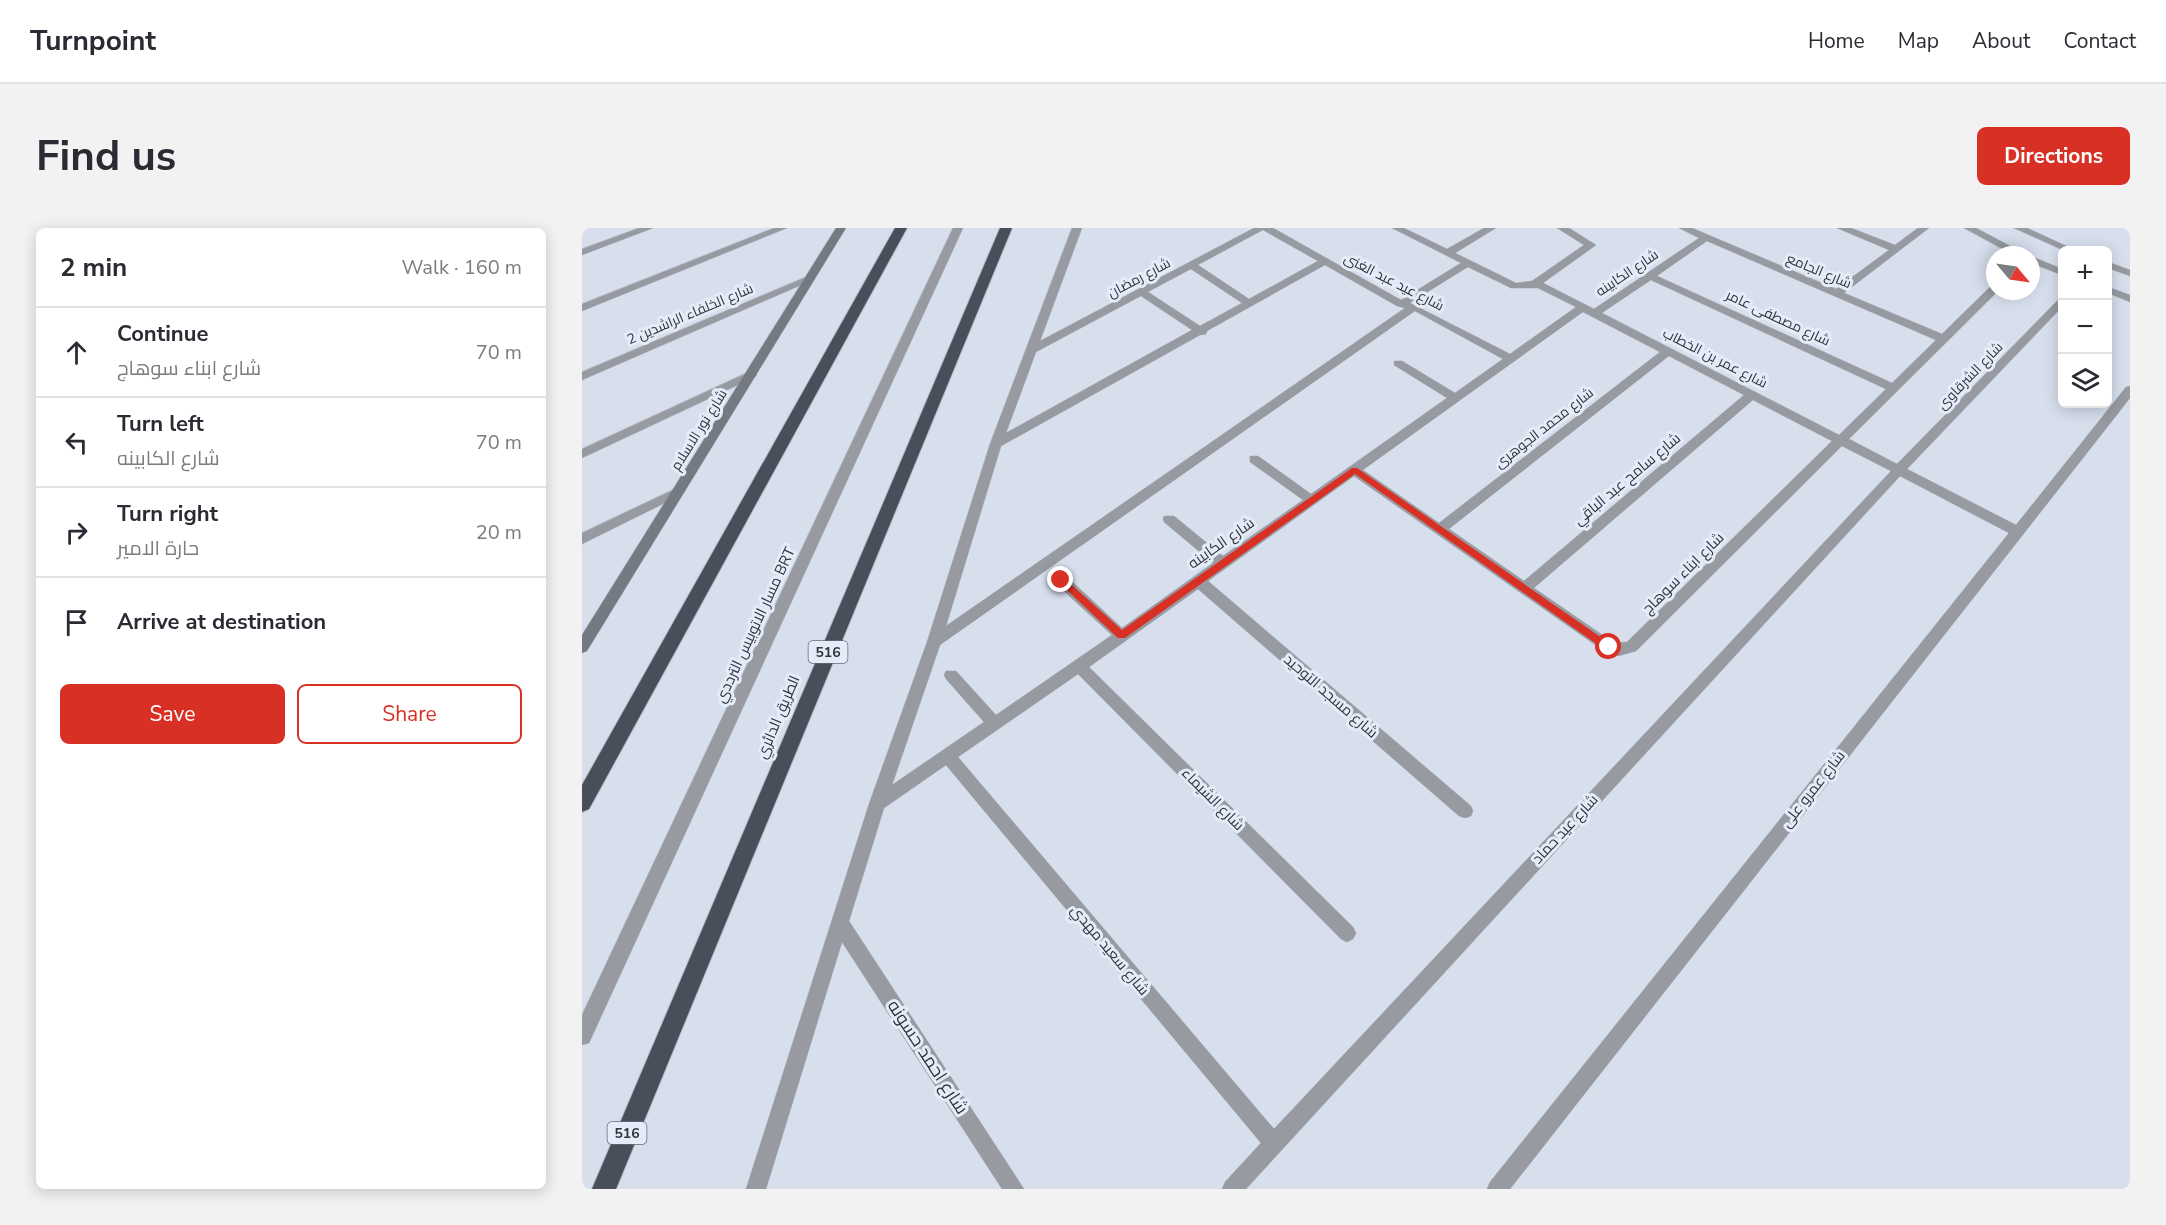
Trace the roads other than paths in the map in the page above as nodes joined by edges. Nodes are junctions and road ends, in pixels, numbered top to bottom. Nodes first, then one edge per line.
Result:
1 (648, 228) edge
2 (782, 228) edge
3 (841, 228) edge
4 (901, 228) edge
5 (958, 228) edge
6 (1006, 228) edge
7 (1077, 228) edge
8 (1261, 228) edge
9 (1266, 228) edge
10 (1397, 228) edge
11 (1491, 228) edge
12 (1562, 228) edge
13 (1684, 228) edge
14 (1842, 228) edge
15 (1924, 228) edge
16 (1969, 228) edge
17 (2019, 228) edge
18 (1702, 233) edge
19 (2004, 246) edge
20 (2061, 246) edge
21 (1896, 249) junction
22 (582, 252) edge
23 (1447, 253) junction
24 (1325, 261) junction
25 (1468, 263) junction
26 (2040, 263) edge
27 (1191, 265) junction
28 (2112, 266) edge
29 (2058, 270) edge
30 (2130, 273) edge
31 (1650, 276) junction
32 (810, 279) junction
33 (1535, 284) junction
34 (2112, 291) edge
35 (1141, 292) junction
36 (1837, 293) junction
37 (1986, 297) edge
38 (2130, 298) edge
39 (1250, 304) junction
40 (1401, 304) junction
41 (2058, 306) edge
42 (1414, 307) junction
43 (582, 308) edge
44 (1589, 310) junction
45 (1202, 332) junction
46 (1944, 339) junction
47 (1030, 351) junction
48 (1668, 351) junction
49 (1510, 358) junction
50 (1398, 363) dead end
51 (751, 375) junction
52 (582, 376) edge
53 (1894, 388) junction
54 (2130, 390) edge
55 (1752, 395) junction
56 (1455, 398) junction
57 (1840, 440) junction
58 (996, 444) junction
59 (582, 454) edge
60 (1254, 459) dead end
61 (1354, 470) junction
62 (1899, 470) junction
63 (679, 490) junction
64 (1311, 500) junction
65 (1169, 519) dead end
66 (1440, 529) junction
67 (2016, 531) junction
68 (582, 539) edge
69 (1222, 562) junction
70 (1061, 580) dead end
71 (1197, 580) junction
72 (1524, 589) junction
73 (1121, 635) junction
74 (934, 642) junction
75 (582, 646) edge
76 (1079, 666) junction
77 (951, 675) dead end
78 (995, 724) junction
79 (947, 755) junction
80 (582, 803) edge
81 (877, 804) junction
82 (1465, 811) dead end
83 (841, 924) junction
84 (1347, 933) dead end
85 (582, 1036) edge
86 (1274, 1144) junction
87 (604, 1189) edge
88 (756, 1189) edge
89 (1014, 1189) edge
90 (1232, 1189) edge
91 (1497, 1189) edge

1 - 22 street
2 - 43 street
3 - 32 street, شارع نور الاسلام
4 - 80 highway
5 - 85 street, مسار الاتوبيس الترددي BRT
6 - 87 highway, الطريق الدائري / 516
7 - 47 street
8 - 27 street, شارع رمضان
9 - 24 street, شارع عيد عبد الغنى
10 - 23 street, شارع عمر بن الخطاب
11 - 23 street
12 - 33 street
13 - 18 street, شارع الجامع
14 - 21 street
15 - 21 street
16 - 19 street
17 - 20 street
18 - 31 street, شارع الكابينه
18 - 36 street, شارع الجامع
21 - 36 street
23 - 25 street, شارع عمر بن الخطاب
24 - 39 street
24 - 40 street, شارع عيد عبد الغنى
25 - 33 street, شارع عمر بن الخطاب
25 - 40 street
26 - 29 street
27 - 35 street, شارع رمضان
27 - 39 street
28 - 30 street
31 - 44 street, شارع الكابينه
31 - 53 street, شارع مصطفى عامر
32 - 51 street, شارع نور الاسلام
32 - 52 street, شارع الخلفاء الراشدين 2
33 - 44 street, شارع عمر بن الخطاب
34 - 38 street
35 - 45 street
35 - 47 street, شارع رمضان
36 - 46 street, شارع الجامع
37 - 46 street, شارع ابناء سوهاج
39 - 45 street
40 - 42 street, شارع عيد عبد الغنى
41 - 62 street, شارع الشرقاوى
42 - 49 street, شارع عيد عبد الغنى
42 - 74 street
44 - 48 street, شارع عمر بن الخطاب
44 - 49 street, شارع الكابينه
45 - 58 street
46 - 53 street, شارع ابناء سوهاج
47 - 58 street
48 - 55 street, شارع عمر بن الخطاب
48 - 66 street, شارع محمد الجوهرى
49 - 56 street, شارع الكابينه
50 - 56 street
51 - 59 street
51 - 63 street, شارع نور الاسلام
53 - 57 street, شارع ابناء سوهاج
54 - 67 street, شارع عمرو على
55 - 57 street, شارع عمر بن الخطاب
55 - 72 street, شارع سامح عبد الباقي
56 - 61 street, شارع الكابينه
57 - 62 street, شارع عمر بن الخطاب
57 - 72 street, شارع ابناء سوهاج
58 - 74 street
60 - 64 street
61 - 64 street, شارع الكابينه
61 - 66 street, شارع ابناء سوهاج
62 - 67 street, شارع عمر بن الخطاب
62 - 86 street, شارع عيد حماد
63 - 68 street
63 - 75 street, شارع نور الاسلام
64 - 69 street, شارع الكابينه
65 - 69 street
66 - 72 street, شارع ابناء سوهاج
67 - 91 street, شارع عمرو على
69 - 71 street, شارع الكابينه
70 - 73 street
71 - 73 street, شارع الكابينه
71 - 82 street, شارع مسجد التوحيد
73 - 76 street, شارع الكابينه
74 - 81 street
76 - 78 street, شارع الكابينه
76 - 84 street, شارع الشيماء
77 - 78 street
78 - 79 street, شارع الكابينه
79 - 81 street, شارع الكابينه
79 - 86 street, شارع سعيد مهدي
81 - 83 street
83 - 88 street
83 - 89 street, شارع احمد حسونه
86 - 90 street, شارع عيد حماد

